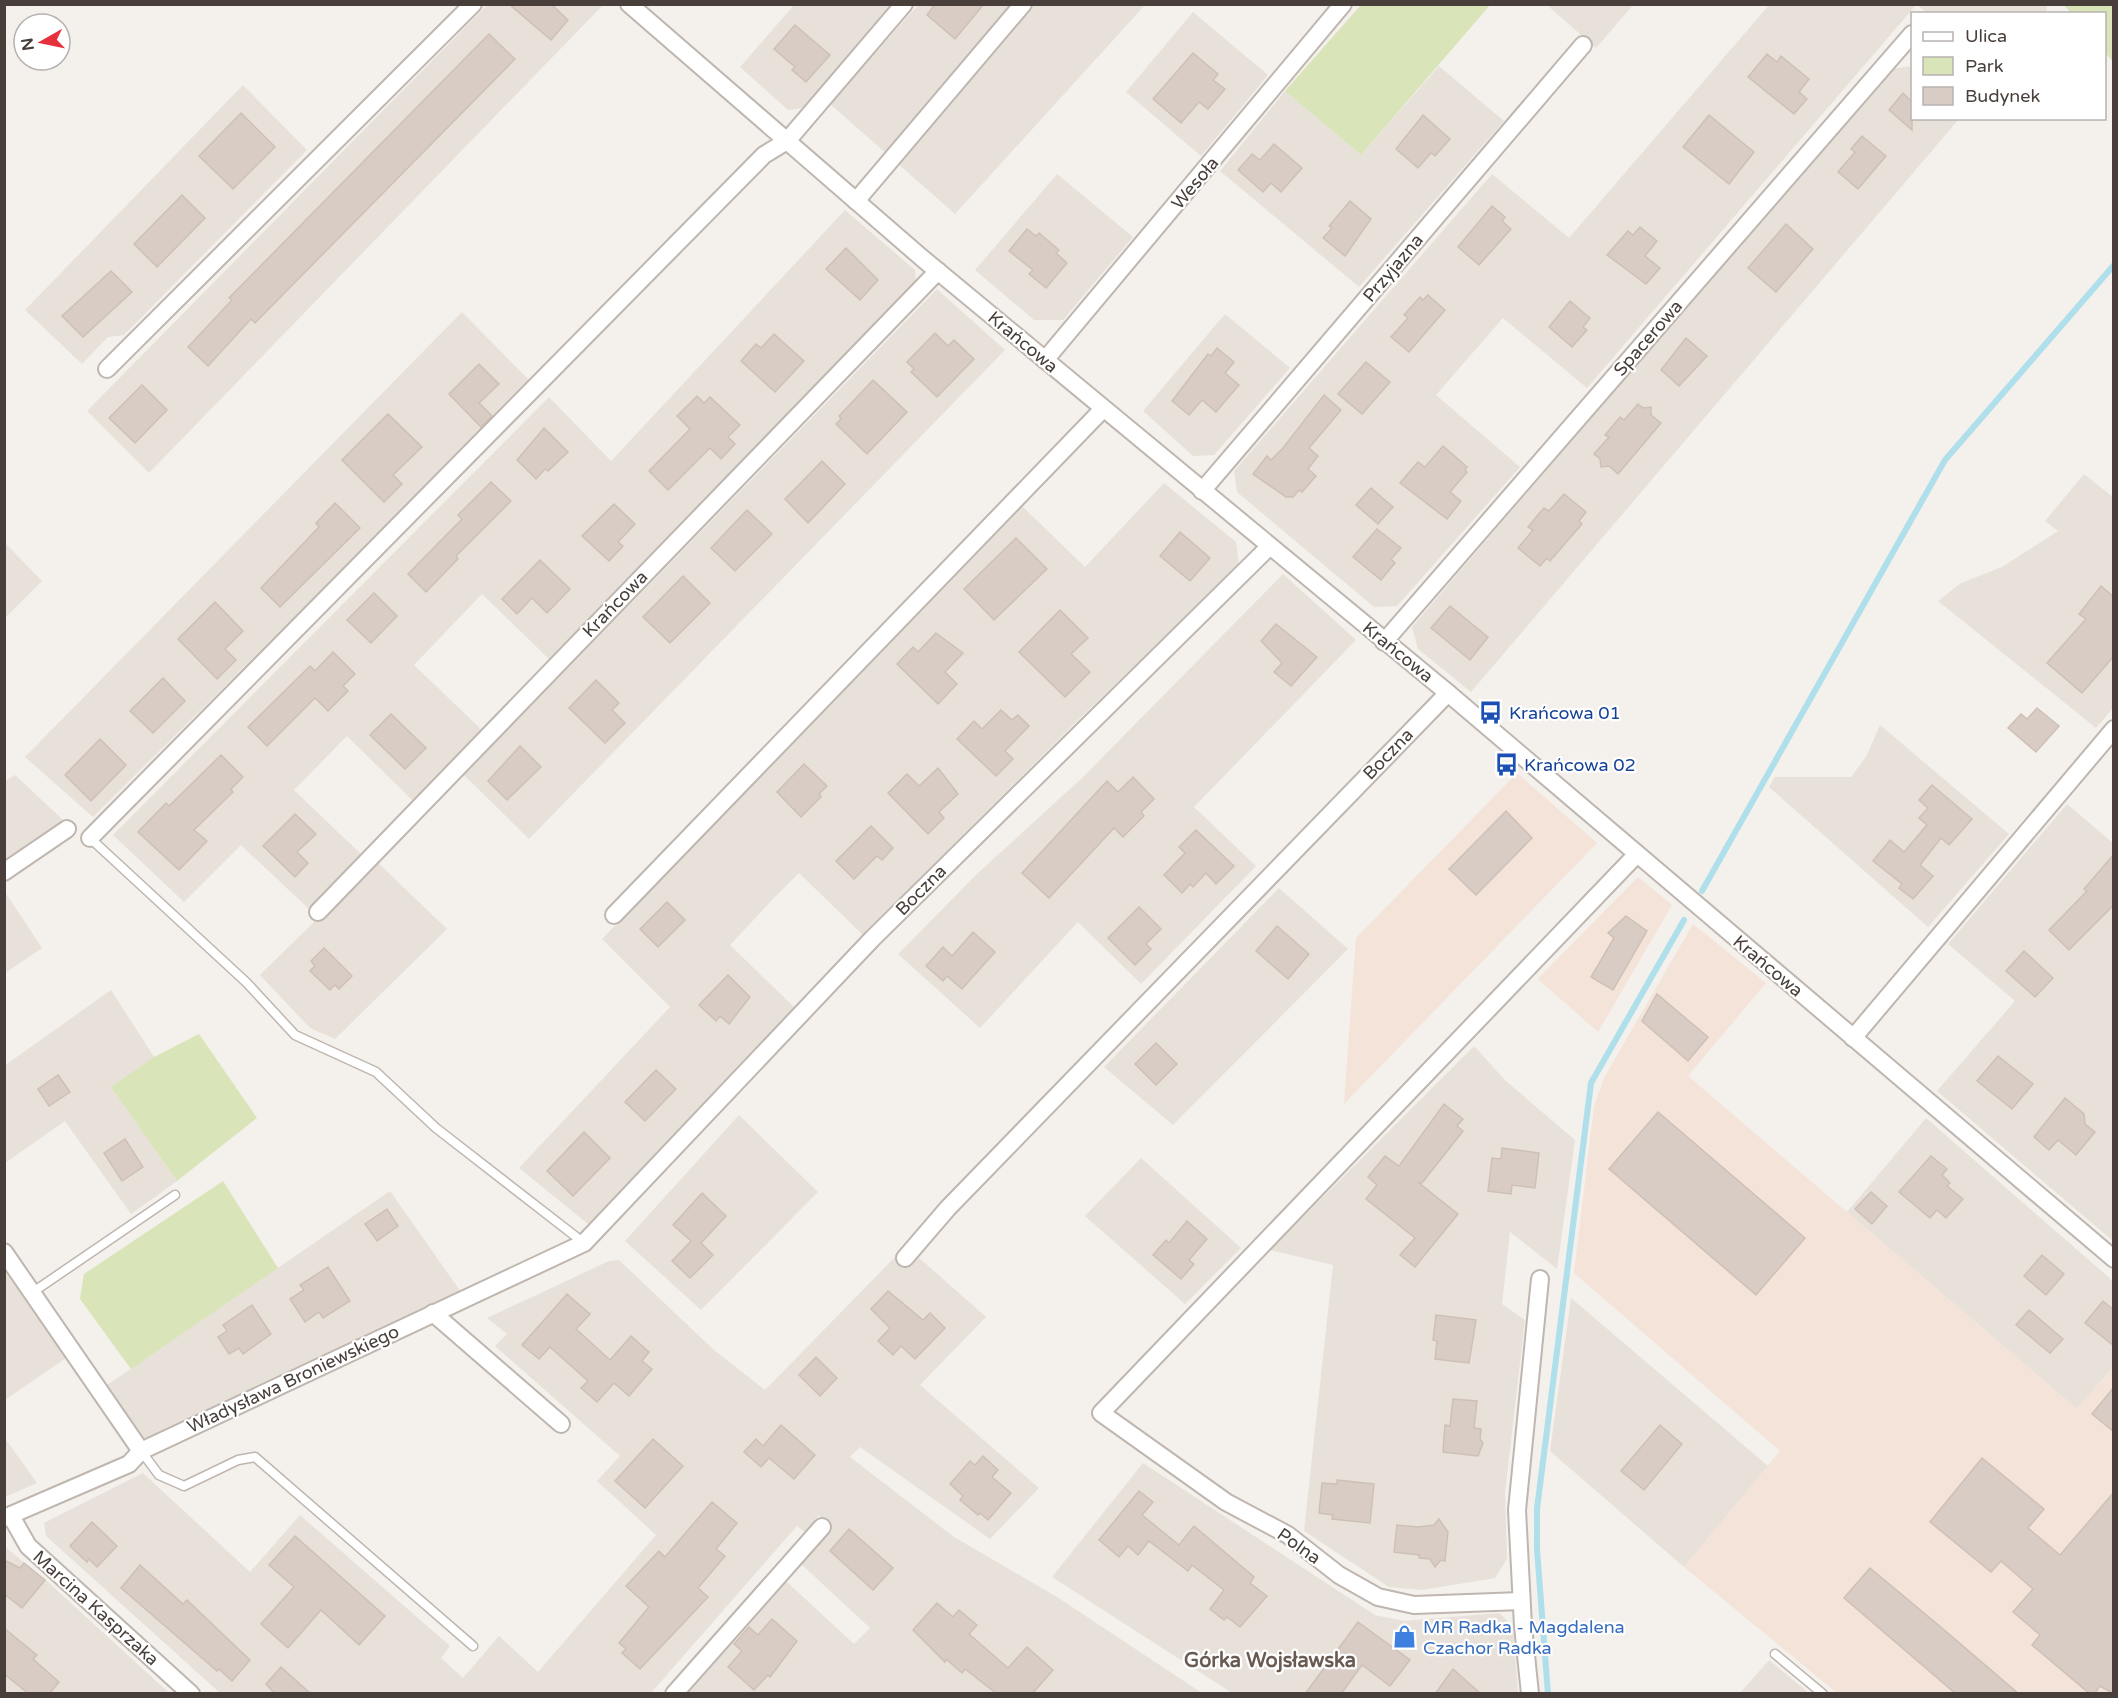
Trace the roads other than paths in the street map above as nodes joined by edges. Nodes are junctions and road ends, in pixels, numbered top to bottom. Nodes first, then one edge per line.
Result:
1 (473, 4) edge
2 (629, 4) edge
3 (904, 4) edge
4 (1023, 4) edge
5 (1343, 4) edge
6 (1911, 35) edge
7 (1583, 45) dead end
8 (787, 141) junction
9 (856, 201) junction
10 (938, 271) junction
11 (1045, 360) junction
12 (107, 369) dead end
13 (1103, 409) junction
14 (1202, 491) junction
15 (1269, 547) junction
16 (1384, 642) junction
17 (1448, 693) junction
18 (2114, 729) edge
19 (67, 829) dead end
20 (90, 838) joint
21 (1637, 854) junction
22 (4, 872) edge
23 (318, 912) dead end
24 (614, 915) dead end
25 (1853, 1038) junction
26 (174, 1195) dead end
27 (584, 1243) junction
28 (4, 1252) edge
29 (906, 1258) dead end
30 (2114, 1259) edge
31 (1540, 1279) dead end
32 (33, 1293) junction
33 (433, 1313) junction
34 (561, 1424) dead end
35 (141, 1451) junction
36 (8, 1517) edge
37 (822, 1527) dead end
38 (1521, 1601) junction
39 (473, 1646) dead end
40 (1775, 1654) dead end
41 (191, 1694) edge
42 (674, 1694) edge
43 (1530, 1694) edge
44 (1823, 1694) edge

1 - 12 street
2 - 8 street, Krańcowa
3 - 8 street
4 - 9 street
5 - 11 street, Wesoła
6 - 16 street, Spacerowa
7 - 14 street, Przyjazna
8 - 9 street, Krańcowa
8 - 20 street
9 - 10 street, Krańcowa
10 - 11 street, Krańcowa
10 - 23 street, Krańcowa
11 - 13 street, Krańcowa
13 - 14 street, Krańcowa
13 - 24 street
14 - 15 street, Krańcowa
15 - 16 street, Krańcowa
15 - 27 street, Boczna
16 - 17 street, Krańcowa
17 - 21 street, Krańcowa
17 - 29 street, Boczna
18 - 25 street
19 - 22 street
20 - 27 lane
21 - 25 street, Krańcowa
21 - 38 street, Polna
25 - 30 street, Krańcowa
26 - 32 lane
27 - 33 street, Władysława Broniewskiego
28 - 32 street
31 - 38 street
32 - 35 street
33 - 34 street
33 - 35 street, Władysława Broniewskiego
35 - 36 street, Władysława Broniewskiego
35 - 39 lane
36 - 41 street, Marcina Kasprzaka
37 - 42 street
38 - 43 street
40 - 44 lane

